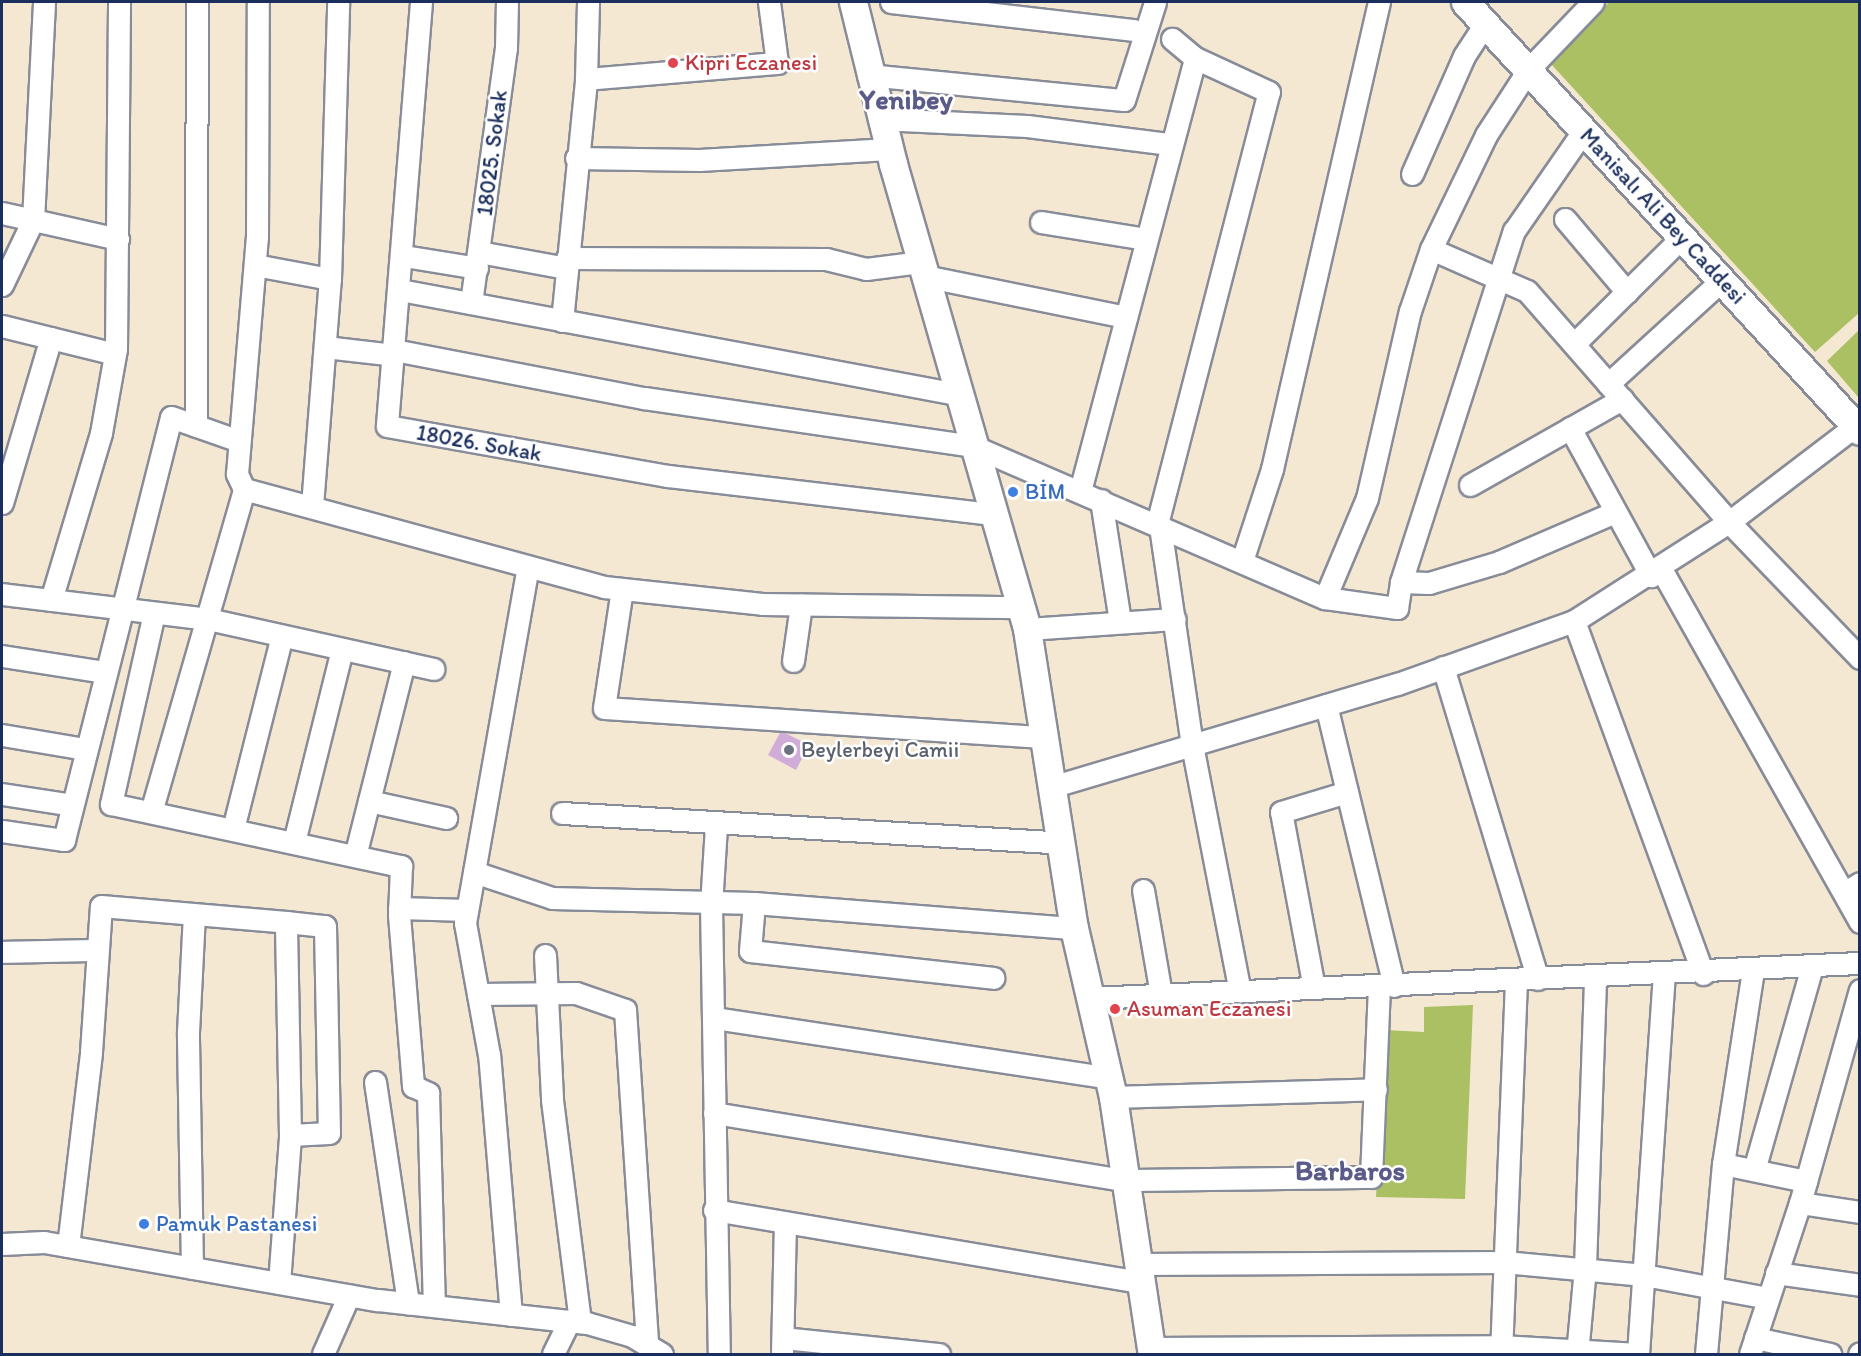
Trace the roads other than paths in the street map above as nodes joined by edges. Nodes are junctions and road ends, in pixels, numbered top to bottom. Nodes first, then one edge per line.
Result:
1 (44, 2) edge
2 (119, 2) edge
3 (197, 2) edge
4 (258, 2) edge
5 (338, 2) edge
6 (421, 2) edge
7 (507, 2) edge
8 (588, 2) edge
9 (769, 2) edge
10 (853, 2) edge
11 (891, 2) edge
12 (1155, 2) edge
13 (1379, 2) edge
14 (1465, 2) edge
15 (1593, 2) edge
16 (1485, 24) junction
17 (1134, 30) dead end
18 (1172, 39) dead end
19 (1196, 58) junction
20 (1528, 70) junction
21 (868, 75) junction
22 (586, 79) junction
23 (880, 120) junction
24 (1584, 130) junction
25 (1170, 144) junction
26 (889, 149) junction
27 (576, 158) junction
28 (1412, 174) dead end
29 (2, 213) edge
30 (1565, 219) dead end
31 (33, 220) junction
32 (1041, 222) dead end
33 (1683, 236) junction
34 (118, 239) junction
35 (1146, 239) junction
36 (1431, 249) junction
37 (404, 256) junction
38 (478, 260) junction
39 (566, 263) junction
40 (255, 265) junction
41 (922, 269) junction
42 (330, 279) junction
43 (1499, 279) junction
44 (1722, 280) junction
45 (2, 285) edge
46 (400, 290) junction
47 (1627, 292) junction
48 (471, 303) junction
49 (1126, 317) junction
50 (562, 321) junction
51 (2, 326) edge
52 (51, 338) junction
53 (1574, 344) junction
54 (325, 346) junction
55 (394, 352) junction
56 (115, 354) junction
57 (1615, 392) junction
58 (957, 394) junction
59 (196, 426) junction
60 (1570, 428) junction
61 (1857, 429) edge
62 (239, 441) junction
63 (973, 447) junction
64 (1470, 485) dead end
65 (244, 489) junction
66 (1080, 491) junction
67 (1101, 500) junction
68 (2, 502) edge
69 (312, 506) junction
70 (1615, 512) junction
71 (993, 514) junction
72 (1729, 522) junction
73 (1159, 525) junction
74 (1242, 561) junction
75 (528, 567) junction
76 (1656, 573) junction
77 (1401, 582) junction
78 (622, 589) junction
79 (2, 594) edge
80 (1325, 597) junction
81 (51, 600) junction
82 (801, 605) junction
83 (120, 609) junction
84 (154, 613) junction
85 (1024, 618) junction
86 (208, 619) junction
87 (1175, 619) junction
88 (1574, 621) junction
89 (1120, 622) junction
90 (282, 636) junction
91 (342, 649) junction
92 (2, 656) edge
93 (1860, 658) edge
94 (794, 661) dead end
95 (404, 662) junction
96 (1443, 667) junction
97 (434, 669) dead end
98 (104, 672) junction
99 (1326, 705) junction
100 (2, 735) edge
101 (1043, 737) junction
102 (1192, 745) junction
103 (85, 749) junction
104 (1051, 787) junction
105 (1347, 792) junction
106 (2, 794) edge
107 (369, 801) junction
108 (72, 805) junction
109 (151, 812) junction
110 (562, 813) dead end
111 (446, 818) dead end
112 (716, 826) junction
113 (233, 829) junction
114 (2, 831) edge
115 (294, 842) junction
116 (1060, 843) junction
117 (355, 856) junction
118 (474, 872) junction
119 (1852, 888) edge
120 (1143, 890) dead end
121 (753, 903) junction
122 (711, 905) junction
123 (399, 908) junction
124 (467, 910) junction
125 (194, 914) junction
126 (286, 922) junction
127 (1860, 922) edge
128 (1074, 928) junction
129 (94, 950) junction
130 (2, 952) edge
131 (545, 955) dead end
132 (1860, 963) edge
133 (1812, 966) junction
134 (1753, 970) junction
135 (1703, 974) junction
136 (1664, 975) junction
137 (994, 978) dead end
138 (1595, 978) junction
139 (1516, 979) junction
140 (1538, 979) junction
141 (1386, 986) junction
142 (1314, 988) junction
143 (1860, 990) edge
144 (1240, 991) junction
145 (478, 994) junction
146 (547, 994) junction
147 (1161, 994) junction
148 (1091, 998) junction
149 (714, 1018) junction
150 (375, 1082) dead end
151 (1111, 1088) junction
152 (1376, 1089) junction
153 (714, 1113) junction
154 (291, 1135) junction
155 (1723, 1164) junction
156 (1754, 1170) junction
157 (1124, 1180) junction
158 (1806, 1181) junction
159 (1800, 1203) junction
160 (714, 1210) junction
161 (1860, 1212) edge
162 (785, 1224) junction
163 (2, 1244) edge
164 (68, 1246) junction
165 (1504, 1262) junction
166 (192, 1268) junction
167 (1585, 1268) junction
168 (1138, 1273) junction
169 (1776, 1273) junction
170 (1644, 1275) junction
171 (279, 1283) junction
172 (1714, 1285) junction
173 (1860, 1285) edge
174 (349, 1295) junction
175 (1768, 1298) junction
176 (408, 1304) junction
177 (434, 1306) junction
178 (510, 1315) junction
179 (575, 1322) junction
180 (783, 1346) edge
181 (1753, 1346) edge
182 (645, 1349) edge
183 (1501, 1350) edge
184 (1151, 1351) edge
185 (1577, 1352) edge
186 (322, 1354) edge
187 (553, 1354) edge
188 (719, 1354) edge
189 (939, 1354) edge
190 (1638, 1354) edge
191 (1706, 1354) edge
192 (1830, 1354) edge

1 - 31 street
2 - 34 street
3 - 59 street
4 - 40 street
5 - 42 street
6 - 37 street, 18026. Sokak
7 - 38 street, 18025. Sokak
8 - 22 street
9 - 22 street
10 - 21 main road
11 - 17 street
12 - 21 street
13 - 74 street
14 - 16 main road, Manisalı Ali Bey Caddesi
15 - 20 street
16 - 20 main road, Manisalı Ali Bey Caddesi
16 - 28 street
18 - 19 street
19 - 25 street
19 - 73 street
20 - 24 main road, Manisalı Ali Bey Caddesi
20 - 36 street
21 - 23 main road
22 - 27 street
23 - 25 street
23 - 26 main road
24 - 33 main road, Manisalı Ali Bey Caddesi
24 - 43 street
25 - 35 street
26 - 27 street
26 - 41 main road
27 - 39 street
29 - 31 street
30 - 47 street
31 - 34 street
31 - 45 street
32 - 35 street
33 - 44 main road, Manisalı Ali Bey Caddesi
33 - 47 street
34 - 56 street
35 - 49 street
36 - 43 street
36 - 80 street
37 - 38 street
37 - 46 street, 18026. Sokak
38 - 39 street
38 - 48 street, 18025. Sokak
39 - 41 street
39 - 50 street
40 - 42 street
40 - 62 street
41 - 49 street
41 - 58 main road
42 - 54 street
43 - 53 street
43 - 77 street
44 - 57 street
44 - 61 main road, Manisalı Ali Bey Caddesi
46 - 48 street
46 - 55 street, 18026. Sokak
47 - 53 street
48 - 50 street
49 - 66 street
50 - 58 street
51 - 52 street
52 - 56 street
52 - 68 street
53 - 57 street
54 - 55 street
54 - 69 street
55 - 63 street
55 - 71 street, 18026. Sokak
56 - 81 street
57 - 60 street
57 - 72 street
58 - 63 main road
59 - 62 street
59 - 83 street
60 - 64 street
60 - 70 street
61 - 72 street
62 - 65 street
63 - 66 street
63 - 71 main road
65 - 69 street
65 - 86 street
66 - 67 street
67 - 73 street
67 - 89 street
69 - 75 street
70 - 76 street
70 - 77 street
71 - 85 main road
72 - 76 street
72 - 93 street
73 - 74 street
73 - 87 street
74 - 80 street
75 - 78 street
75 - 118 street
76 - 88 street
76 - 119 street
77 - 80 street
78 - 82 street
78 - 101 street
79 - 81 street
81 - 83 street
82 - 85 street
82 - 94 street
83 - 84 street
83 - 98 street
84 - 86 street
84 - 109 street
85 - 89 street
85 - 101 main road
86 - 90 street
86 - 109 street
87 - 89 street
87 - 102 street
88 - 96 street
88 - 135 street
90 - 91 street
90 - 113 street
91 - 95 street
91 - 115 street
92 - 98 street
95 - 97 street
95 - 107 street
96 - 99 street
96 - 140 street
98 - 103 street
99 - 102 street
99 - 105 street
100 - 103 street
101 - 104 main road
102 - 104 street
102 - 144 street
103 - 108 street
104 - 116 main road
105 - 141 street
105 - 142 street
106 - 108 street
107 - 111 street
107 - 117 street
108 - 114 street
109 - 113 street
110 - 112 street
112 - 116 street
112 - 122 street
113 - 115 street
115 - 117 street
116 - 128 main road
117 - 123 street
118 - 122 street
118 - 124 street
119 - 127 street
120 - 147 street
121 - 122 street
121 - 128 street
121 - 137 street
122 - 149 street
123 - 124 street
123 - 177 street
124 - 145 street
125 - 126 street
125 - 129 street
125 - 166 street
126 - 154 street
126 - 154 street
128 - 148 main road
129 - 130 street
129 - 164 street
131 - 146 street
132 - 133 street
133 - 134 street
133 - 156 street
134 - 135 street
134 - 155 street
135 - 136 street
136 - 138 street
136 - 170 street
138 - 140 street
138 - 167 street
139 - 140 street
139 - 141 street
139 - 165 street
141 - 142 street
141 - 152 street
142 - 144 street
143 - 158 street
144 - 147 street
145 - 146 street
145 - 178 street
146 - 179 street
146 - 182 street
147 - 148 street
148 - 151 main road
149 - 151 street
149 - 153 street
150 - 176 street
151 - 152 street
151 - 157 main road
152 - 157 street
153 - 157 street
153 - 160 street
154 - 171 street
155 - 156 street
155 - 172 street
156 - 158 street
157 - 168 main road
158 - 159 street
159 - 161 street
159 - 169 street
160 - 162 street
160 - 188 street
162 - 168 street
162 - 180 street
163 - 164 street
164 - 166 street
165 - 167 street
165 - 168 street
165 - 183 street
166 - 171 street
167 - 170 street
167 - 185 street
168 - 184 main road
169 - 173 street
169 - 175 street
170 - 172 street
170 - 190 street
171 - 174 street
172 - 175 street
172 - 191 street
174 - 176 street
174 - 186 street
175 - 181 street
176 - 177 street
177 - 178 street
178 - 179 street
179 - 182 street
179 - 187 street
180 - 189 street
181 - 192 street
183 - 184 street
183 - 185 street
185 - 190 street

